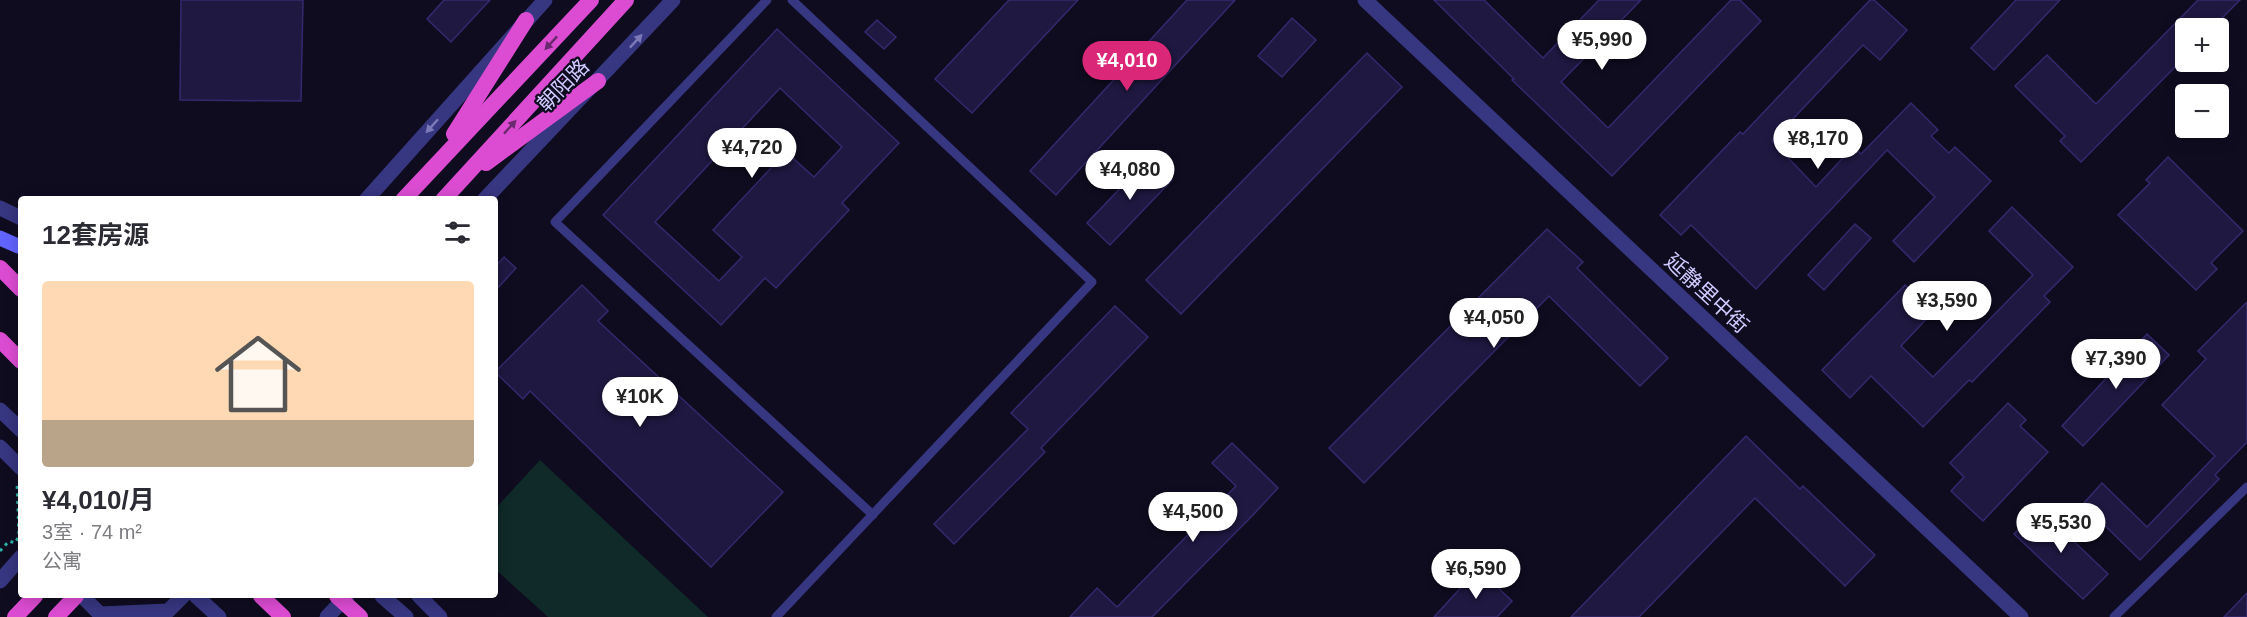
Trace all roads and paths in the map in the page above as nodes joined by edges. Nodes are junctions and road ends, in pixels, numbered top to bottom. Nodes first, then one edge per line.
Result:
1 (545, 0) edge
2 (591, 0) edge
3 (626, 0) edge
4 (673, 0) edge
5 (767, 0) edge
6 (792, 0) edge
7 (1365, 0) edge
8 (526, 20) junction
9 (598, 81) junction
10 (435, 165) junction
11 (457, 185) junction
12 (370, 196) edge
13 (407, 196) edge
14 (447, 196) edge
15 (488, 196) edge
16 (0, 208) edge
17 (18, 217) edge
18 (0, 238) edge
19 (18, 247) edge
20 (0, 268) edge
21 (18, 286) edge
22 (0, 340) edge
23 (18, 358) edge
24 (0, 410) edge
25 (18, 427) edge
26 (0, 447) edge
27 (17, 472) edge
28 (2247, 487) edge
29 (873, 515) junction
30 (18, 538) edge
31 (0, 550) edge
32 (18, 560) edge
33 (0, 581) edge
34 (33, 598) edge
35 (74, 598) edge
36 (84, 598) edge
37 (182, 598) edge
38 (198, 598) edge
39 (263, 598) edge
40 (339, 598) edge
41 (345, 598) edge
42 (384, 598) edge
43 (421, 598) edge
44 (171, 614) edge
45 (216, 614) edge
46 (98, 615) edge
47 (15, 617) edge
48 (56, 617) edge
49 (283, 617) edge
50 (327, 617) edge
51 (360, 617) edge
52 (406, 617) edge
53 (440, 617) edge
54 (777, 617) edge
55 (2021, 617) edge
56 (2114, 617) edge

1 - 8 street
2 -> 10 highway, 朝阳路
11 -> 3 highway, 朝阳路
9 -> 4 street, 朝阳路
5 - 29 lane
6 - 29 lane
7 - 55 street, 延静里中街
8 - 10 highway
8 -> 12 street
9 - 11 highway
9 - 15 street, 朝阳路
10 - 13 highway, 朝阳路
11 - 14 highway, 朝阳路
16 - 17 street
18 - 19 main road
20 - 21 highway
22 - 23 highway
24 - 25 street
26 - 27 street
28 - 56 lane
29 - 54 lane
30 - 31 path
32 - 33 street
34 - 47 highway
35 - 48 highway, bridge
36 - 46 street
37 - 44 street
38 - 45 street
39 - 49 highway
40 - 51 highway, bridge
41 - 50 street
42 - 52 street
43 - 53 street
44 - 46 street

